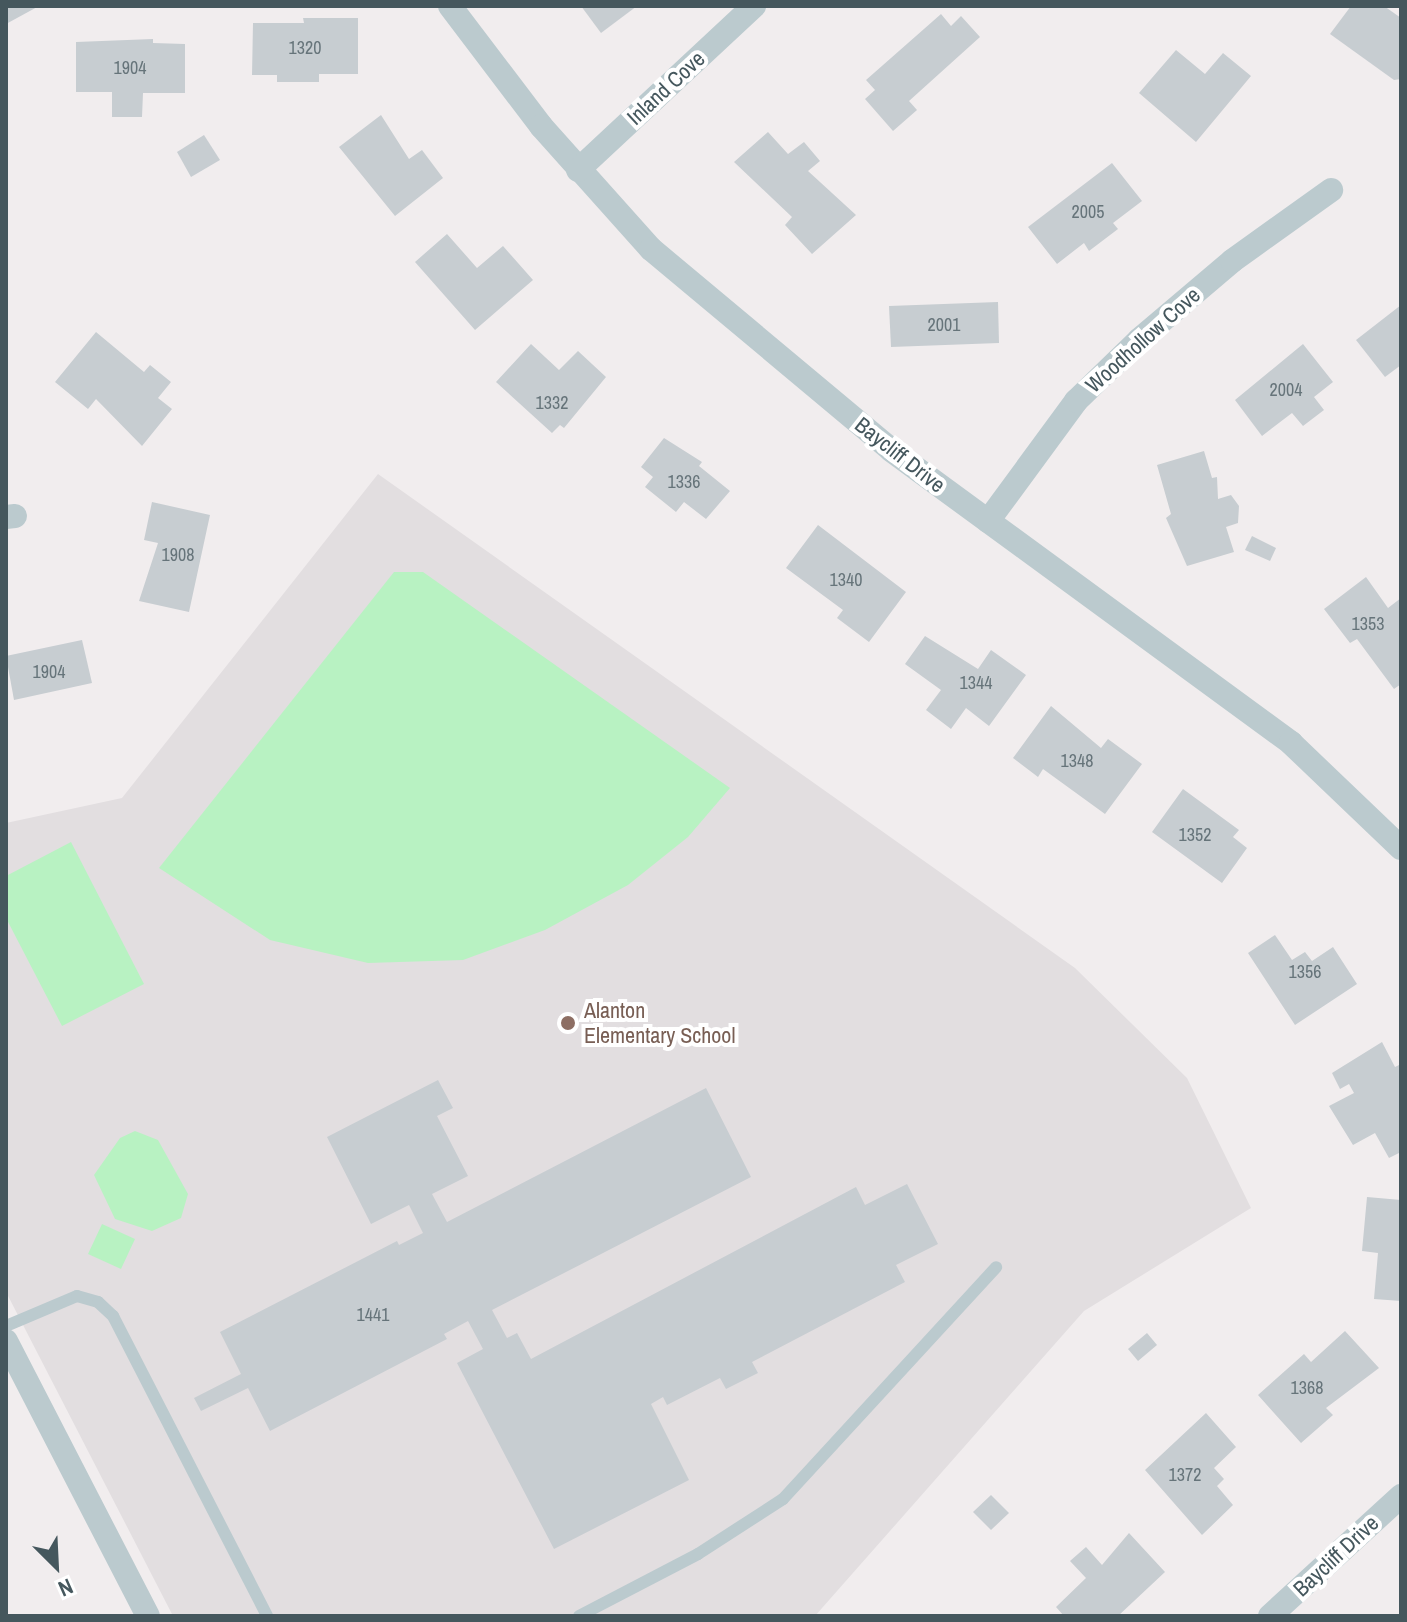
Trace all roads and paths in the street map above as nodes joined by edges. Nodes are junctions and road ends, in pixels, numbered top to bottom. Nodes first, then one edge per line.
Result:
1 (450, 6) edge
2 (754, 6) edge
3 (578, 170) junction
4 (1331, 190) dead end
5 (988, 521) junction
6 (1401, 848) edge
7 (996, 1267) dead end
8 (6, 1326) edge
9 (6, 1341) edge
10 (1401, 1496) edge
11 (148, 1616) edge
12 (267, 1616) edge
13 (579, 1616) edge
14 (1270, 1616) edge

1 - 3 street, Baycliff Drive
2 - 3 street, Inland Cove
3 - 5 street, Baycliff Drive
4 - 5 street, Woodhollow Cove
5 - 6 street, Baycliff Drive
7 - 13 lane
8 - 12 lane
9 - 11 street
10 - 14 street, Baycliff Drive

